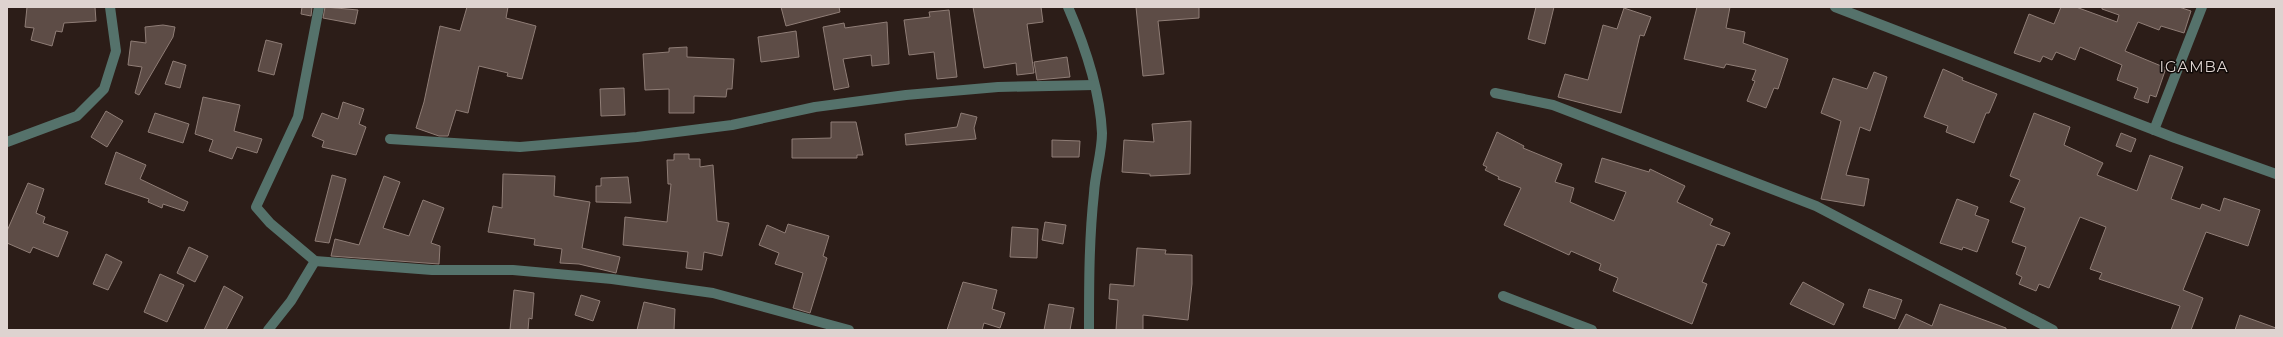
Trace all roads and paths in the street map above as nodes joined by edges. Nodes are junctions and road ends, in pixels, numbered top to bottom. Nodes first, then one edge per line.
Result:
1 (110, 7) edge
2 (319, 7) edge
3 (1068, 7) edge
4 (1836, 7) edge
5 (2202, 7) edge
6 (1094, 85) junction
7 (1495, 93) dead end
8 (2154, 130) junction
9 (390, 139) dead end
10 (7, 142) edge
11 (2276, 174) edge
12 (315, 261) junction
13 (1503, 296) dead end
14 (268, 330) edge
15 (849, 330) edge
16 (1089, 330) edge
17 (1592, 330) edge
18 (2053, 330) edge

1 - 10 street
2 - 12 street
3 - 6 street
4 - 8 street
5 - 8 street
6 - 9 street
6 - 16 street
7 - 18 street
8 - 11 street
12 - 14 street
12 - 15 street
13 - 17 street

